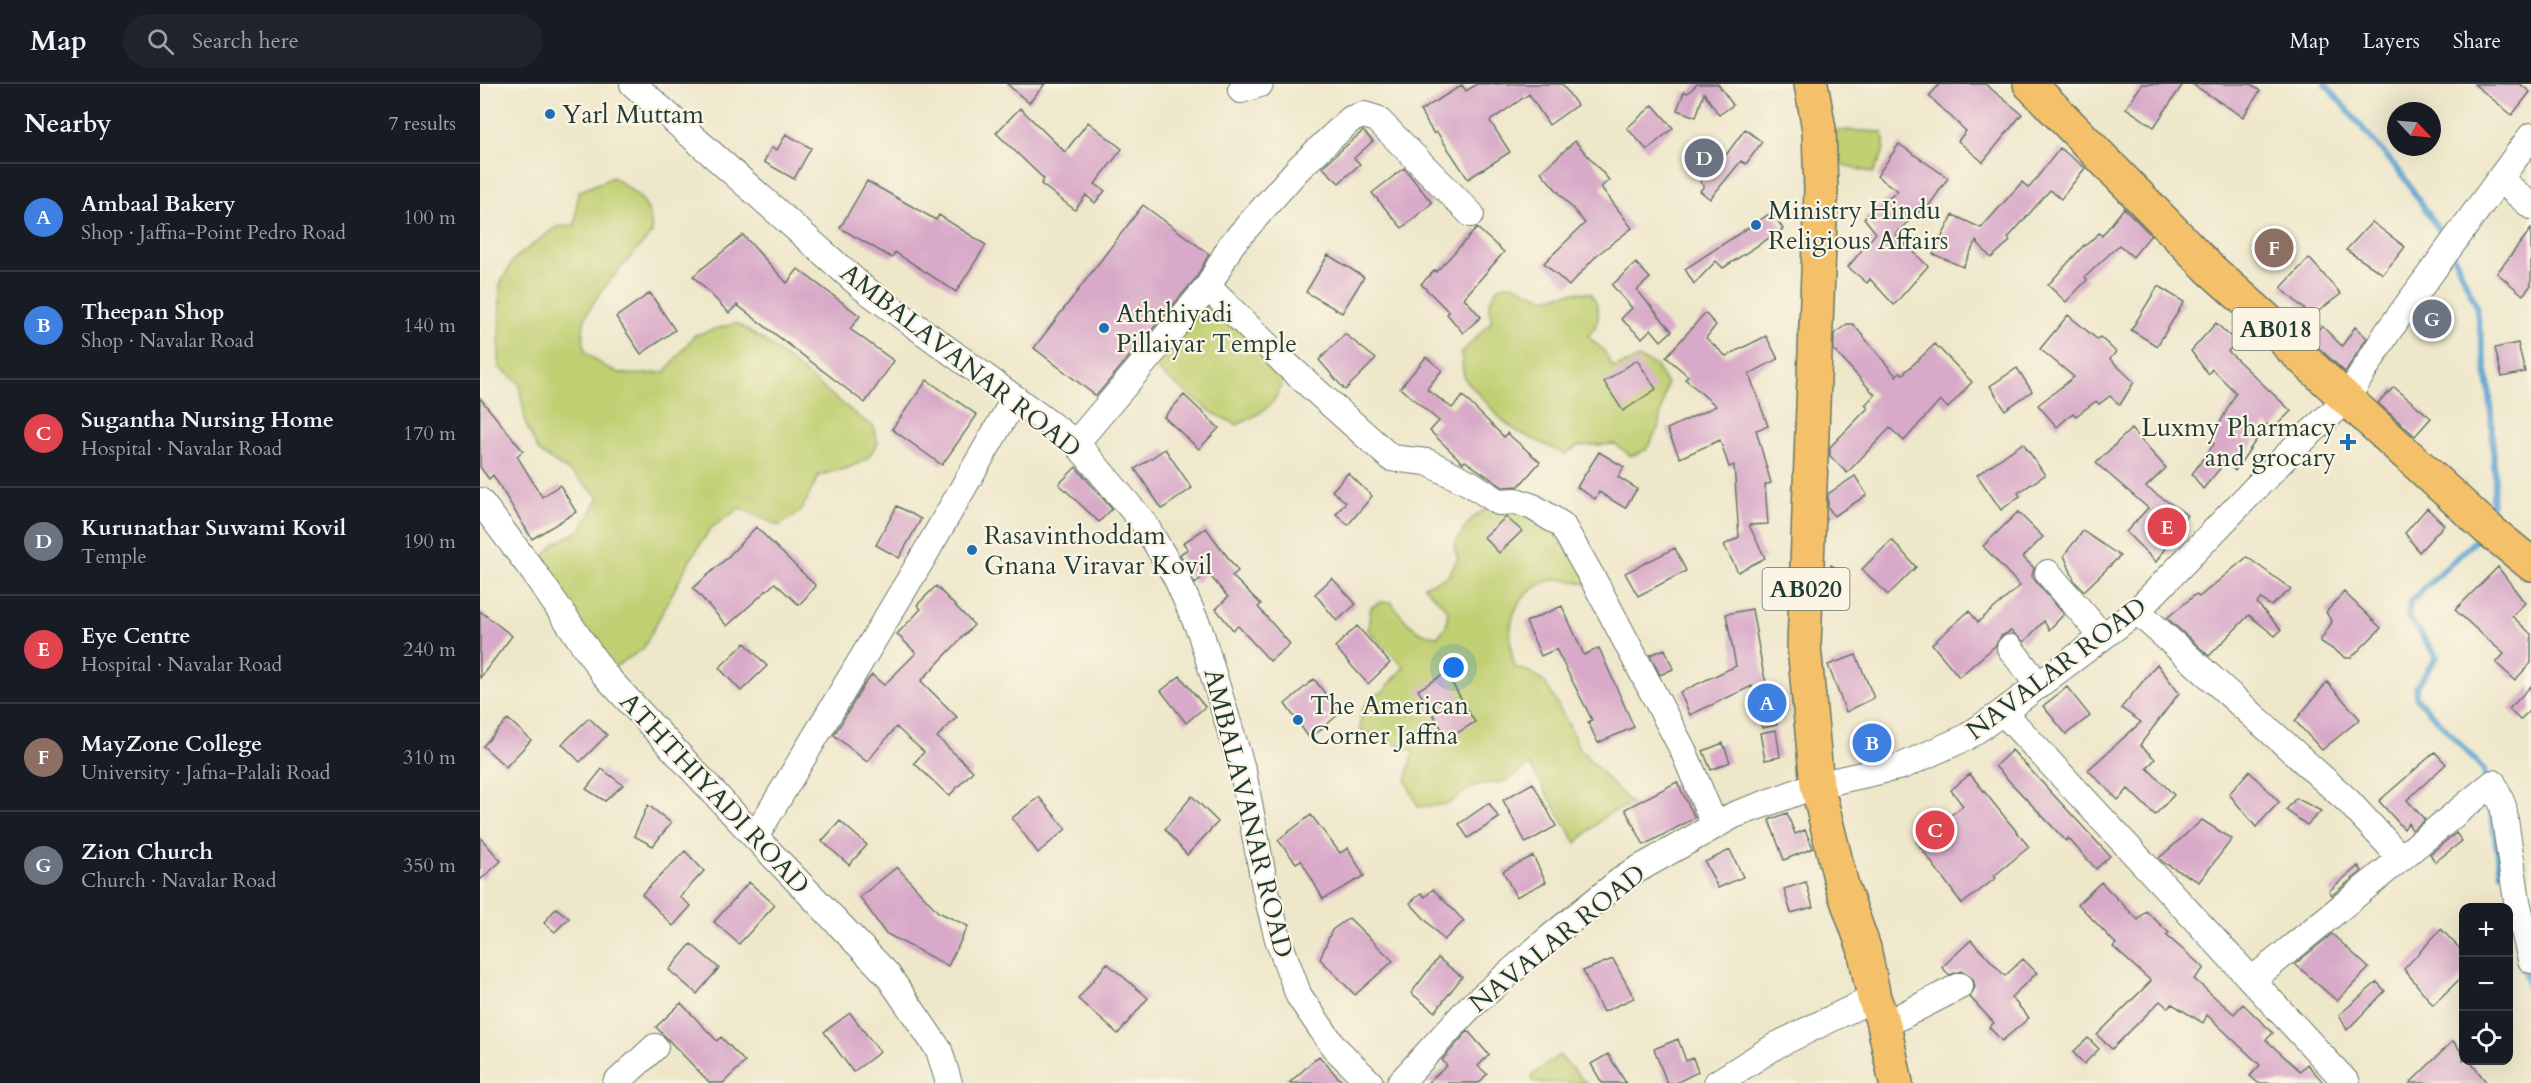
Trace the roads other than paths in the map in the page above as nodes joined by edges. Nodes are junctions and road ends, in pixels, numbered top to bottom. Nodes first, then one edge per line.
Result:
1 (633, 84) edge
2 (1811, 84) edge
3 (2030, 84) edge
4 (2531, 136) edge
5 (2500, 179) junction
6 (2531, 206) edge
7 (1471, 214) dead end
8 (1208, 287) junction
9 (1015, 398) junction
10 (2346, 399) junction
11 (1076, 443) junction
12 (480, 501) edge
13 (2531, 564) edge
14 (2048, 573) dead end
15 (2137, 611) junction
16 (2103, 638) junction
17 (2010, 648) dead end
18 (2039, 686) junction
19 (2003, 712) junction
20 (1816, 785) junction
21 (1715, 826) junction
22 (755, 837) junction
23 (2401, 858) junction
24 (2531, 960) edge
25 (2252, 980) junction
26 (1960, 987) dead end
27 (1879, 1012) junction
28 (655, 1047) dead end
29 (616, 1083) edge
30 (949, 1083) edge
31 (1370, 1083) edge
32 (1400, 1083) edge
33 (1717, 1083) edge
34 (1896, 1083) edge
35 (2347, 1083) edge

1 - 9 street, AMBALAVANAR ROAD
2 - 20 main road, AB020
3 - 10 main road, AB018
4 - 5 street, NAVALAR ROAD
5 - 6 street
5 - 10 street, NAVALAR ROAD
7 - 8 street
8 - 11 street
8 - 21 street
9 - 11 street, AMBALAVANAR ROAD
9 - 22 street
10 - 13 main road, AB018
10 - 15 street, NAVALAR ROAD
11 - 31 street, AMBALAVANAR ROAD
12 - 22 street, ATHTHIYADI ROAD
14 - 16 street
15 - 16 street, NAVALAR ROAD
15 - 23 street
16 - 18 street, NAVALAR ROAD
17 - 18 street
18 - 19 street, NAVALAR ROAD
19 - 20 street, NAVALAR ROAD
19 - 25 street
20 - 21 street, NAVALAR ROAD
20 - 27 main road, AB020
21 - 32 street, NAVALAR ROAD
22 - 30 street, ATHTHIYADI ROAD
23 - 24 street
23 - 25 street
25 - 35 street
26 - 27 street
27 - 33 street
27 - 34 main road, AB020
28 - 29 street

